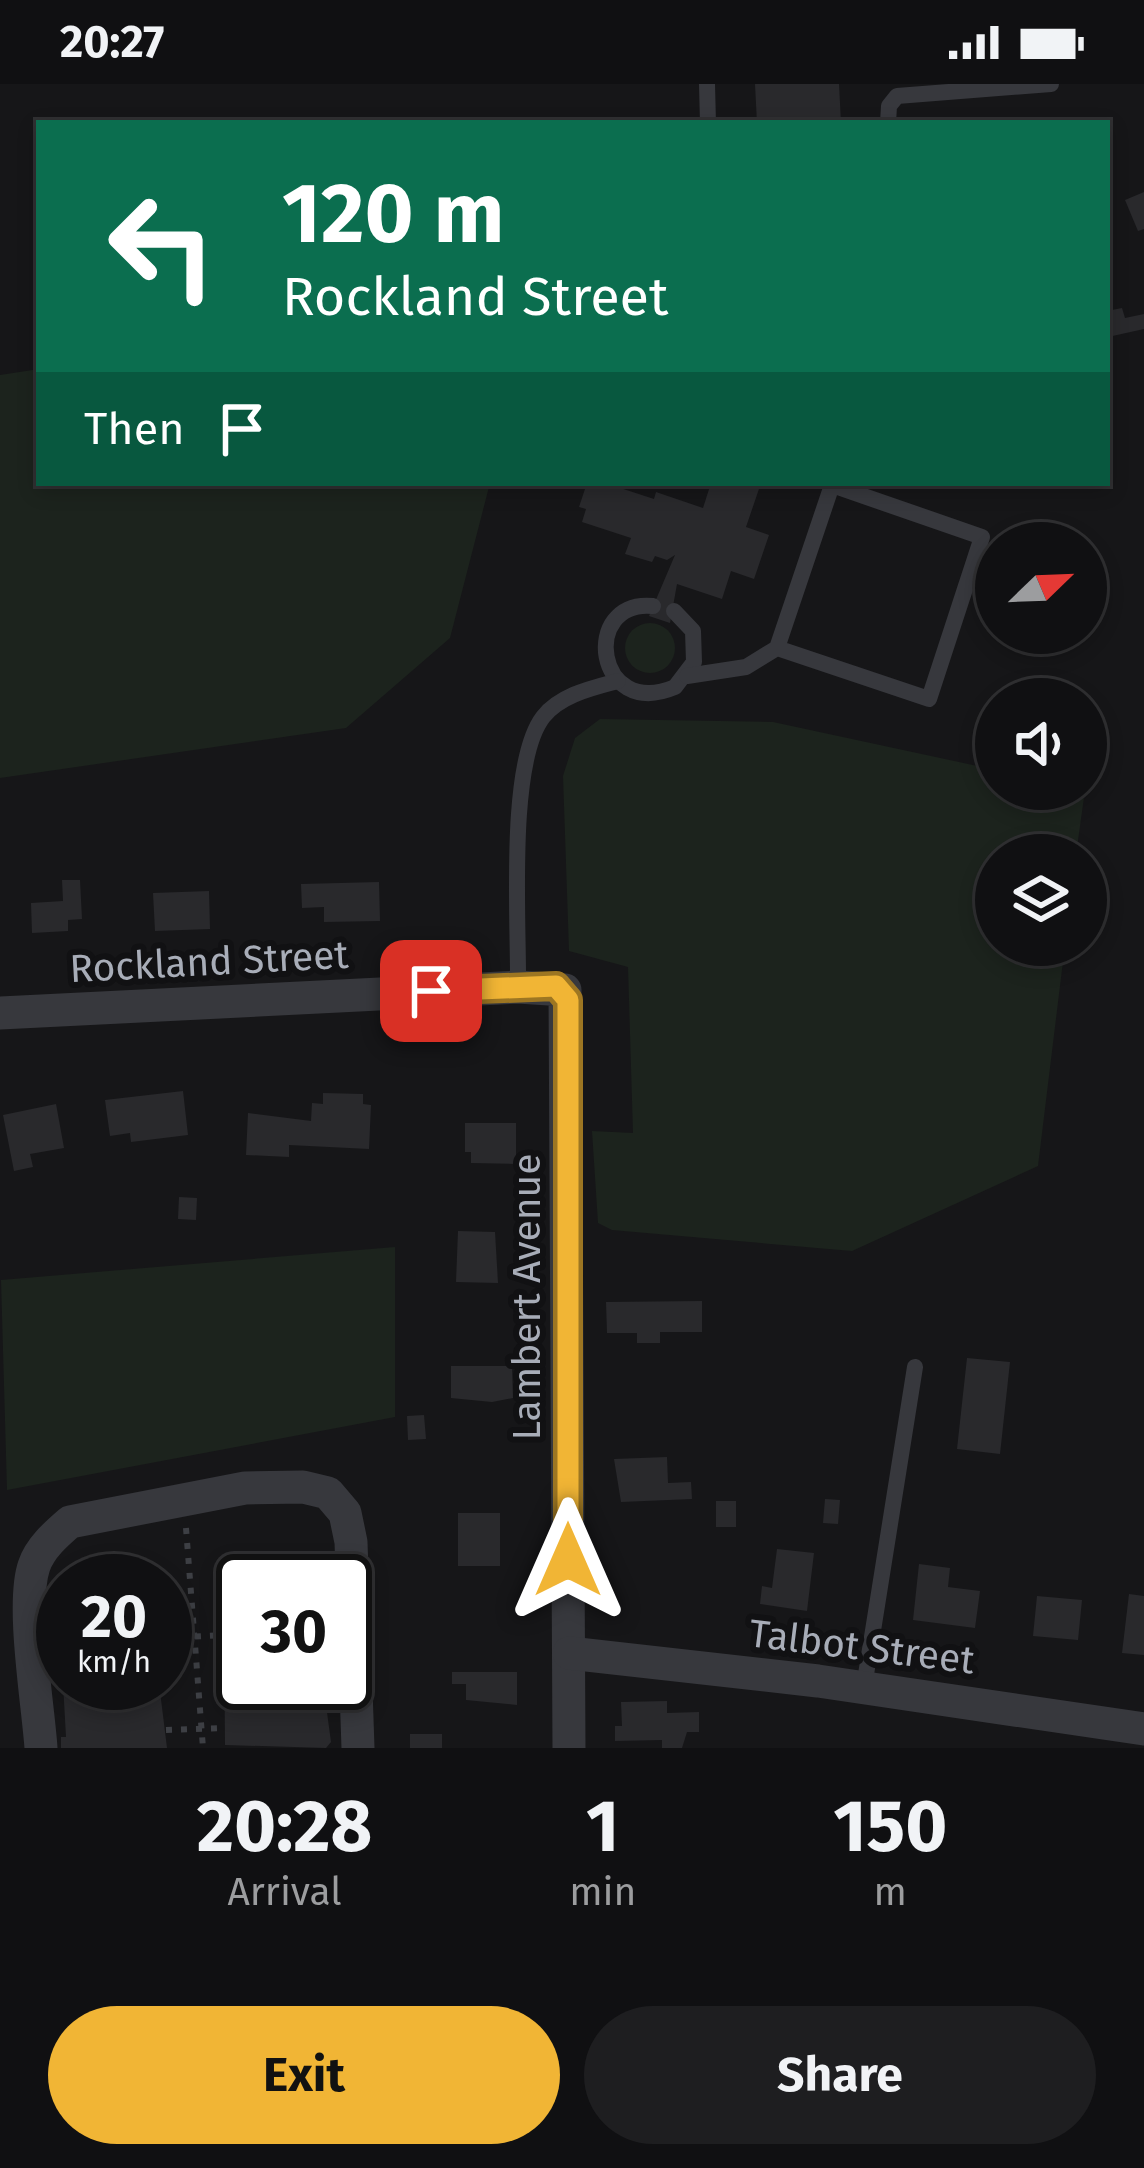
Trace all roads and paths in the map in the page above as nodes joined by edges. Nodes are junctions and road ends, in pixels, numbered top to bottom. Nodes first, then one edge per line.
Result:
1 (707, 84) edge
2 (1052, 84) edge
3 (708, 120) edge
4 (888, 120) edge
5 (832, 486) edge
6 (835, 486) edge
7 (653, 606) dead end
8 (674, 611) dead end
9 (777, 648) junction
10 (687, 676) junction
11 (618, 681) junction
12 (518, 987) junction
13 (565, 990) joint
14 (0, 1013) edge
15 (915, 1367) dead end
16 (178, 1501) junction
17 (216, 1635) edge
18 (192, 1636) edge
19 (195, 1636) junction
20 (568, 1653) junction
21 (864, 1687) junction
22 (225, 1728) dead end
23 (202, 1729) junction
24 (166, 1730) dead end
25 (1144, 1730) edge
26 (41, 1748) edge
27 (203, 1748) edge
28 (358, 1748) edge
29 (568, 1748) edge

1 - 3 lane
2 - 4 lane
5 - 9 lane
6 - 9 lane
7 - 11 lane
8 - 10 lane
9 - 10 lane
10 - 11 lane
11 - 12 lane
12 - 13 street, Rockland Street
12 - 14 street, Rockland Street
13 - 20 street, Lambert Avenue
15 - 21 lane
16 - 19 path
16 - 26 street
16 - 28 street
17 - 19 path
18 - 19 path
19 - 23 path
20 - 21 street, Talbot Street
20 - 29 street, Lambert Avenue
21 - 25 street, Talbot Street
22 - 23 path
23 - 24 path
23 - 27 path

